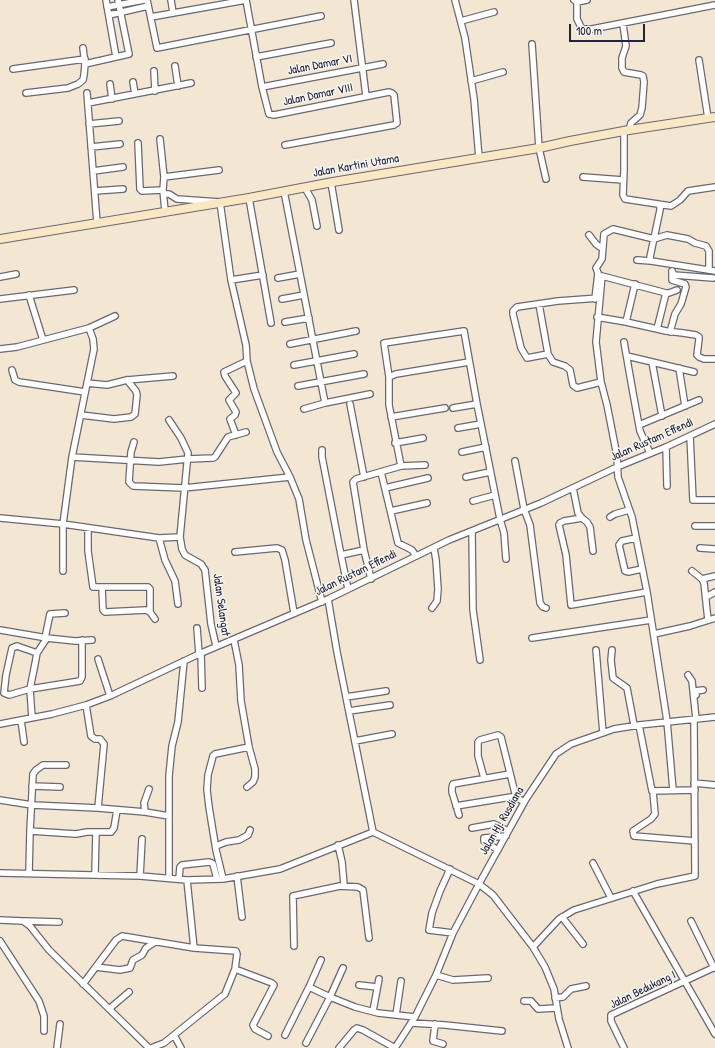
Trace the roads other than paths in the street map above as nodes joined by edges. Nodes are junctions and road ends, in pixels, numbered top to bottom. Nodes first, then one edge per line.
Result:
1 (106, 0) edge
2 (171, 0) edge
3 (246, 0) edge
4 (354, 0) edge
5 (455, 0) edge
6 (587, 0) edge
7 (576, 1) edge
8 (118, 2) edge
9 (146, 2) edge
10 (715, 5) edge
11 (107, 7) junction
12 (120, 12) junction
13 (494, 12) dead end
14 (173, 13) junction
15 (109, 15) junction
16 (321, 16) dead end
17 (151, 17) junction
18 (461, 21) junction
19 (622, 24) junction
20 (251, 29) junction
21 (330, 44) dead end
22 (532, 44) dead end
23 (83, 48) dead end
24 (116, 57) junction
25 (256, 57) junction
26 (699, 60) dead end
27 (85, 61) junction
28 (384, 64) dead end
29 (175, 66) dead end
30 (362, 68) junction
31 (13, 69) dead end
32 (154, 71) dead end
33 (503, 72) dead end
34 (471, 81) junction
35 (133, 82) dead end
36 (191, 83) dead end
37 (110, 84) dead end
38 (178, 86) junction
39 (262, 87) junction
40 (155, 90) junction
41 (26, 93) dead end
42 (87, 93) dead end
43 (135, 94) junction
44 (366, 96) junction
45 (112, 99) junction
46 (88, 103) junction
47 (711, 118) edge
48 (119, 121) dead end
49 (89, 124) junction
50 (626, 131) junction
51 (160, 139) dead end
52 (138, 143) dead end
53 (120, 144) dead end
54 (285, 145) dead end
55 (91, 147) junction
56 (538, 148) junction
57 (479, 158) junction
58 (123, 167) dead end
59 (93, 170) junction
60 (219, 170) dead end
61 (164, 177) junction
62 (583, 177) dead end
63 (546, 179) dead end
64 (623, 180) junction
65 (331, 182) junction
66 (715, 187) edge
67 (305, 188) junction
68 (123, 189) dead end
69 (95, 191) junction
70 (163, 192) junction
71 (284, 192) junction
72 (249, 198) junction
73 (220, 202) junction
74 (658, 204) junction
75 (165, 211) junction
76 (97, 223) junction
77 (317, 226) dead end
78 (339, 230) dead end
79 (589, 235) dead end
80 (0, 239) edge
81 (654, 239) junction
82 (603, 246) junction
83 (637, 260) dead end
84 (651, 261) junction
85 (672, 264) junction
86 (712, 270) edge
87 (672, 272) junction
88 (16, 274) dead end
89 (300, 274) junction
90 (263, 275) junction
91 (0, 277) edge
92 (278, 278) dead end
93 (713, 278) dead end
94 (231, 280) junction
95 (635, 284) junction
96 (74, 290) dead end
97 (677, 290) dead end
98 (666, 293) junction
99 (29, 295) junction
100 (304, 295) junction
101 (597, 298) junction
102 (0, 299) edge
103 (282, 299) dead end
104 (539, 304) junction
105 (116, 316) dead end
106 (597, 317) junction
107 (308, 318) junction
108 (285, 322) dead end
109 (626, 322) junction
110 (271, 323) dead end
111 (89, 328) junction
112 (657, 329) junction
113 (356, 331) dead end
114 (670, 332) junction
115 (313, 339) junction
116 (43, 340) junction
117 (624, 342) dead end
118 (290, 344) dead end
119 (0, 348) edge
120 (354, 354) dead end
121 (548, 354) junction
122 (627, 356) junction
123 (715, 358) edge
124 (247, 361) junction
125 (317, 361) junction
126 (469, 362) junction
127 (652, 362) junction
128 (294, 365) dead end
129 (679, 368) junction
130 (12, 370) dead end
131 (694, 372) dead end
132 (364, 374) dead end
133 (173, 376) dead end
134 (389, 377) junction
135 (127, 380) junction
136 (321, 382) junction
137 (601, 382) junction
138 (87, 383) junction
139 (298, 386) dead end
140 (85, 392) junction
141 (370, 394) dead end
142 (699, 400) dead end
143 (325, 403) junction
144 (350, 404) dead end
145 (477, 404) junction
146 (685, 406) junction
147 (445, 408) dead end
148 (453, 408) dead end
149 (304, 409) dead end
150 (80, 415) junction
151 (662, 416) junction
152 (391, 417) junction
153 (169, 420) dead end
154 (481, 424) junction
155 (715, 424) edge
156 (639, 425) junction
157 (458, 428) dead end
158 (246, 432) dead end
159 (236, 435) junction
160 (690, 436) junction
161 (423, 438) dead end
162 (134, 442) dead end
163 (395, 443) junction
164 (486, 447) junction
165 (666, 447) junction
166 (322, 450) dead end
167 (462, 452) dead end
168 (650, 454) junction
169 (72, 457) junction
170 (188, 459) junction
171 (130, 461) junction
172 (515, 461) dead end
173 (425, 465) dead end
174 (401, 466) junction
175 (617, 467) junction
176 (381, 472) junction
177 (490, 472) junction
178 (290, 477) junction
179 (364, 477) junction
180 (466, 477) dead end
181 (428, 478) dead end
182 (667, 486) dead end
183 (184, 488) junction
184 (385, 488) junction
185 (573, 488) junction
186 (495, 495) junction
187 (715, 500) edge
188 (473, 501) dead end
189 (427, 503) dead end
190 (524, 509) junction
191 (629, 510) junction
192 (391, 511) junction
193 (610, 517) dead end
194 (0, 518) edge
195 (582, 518) junction
196 (500, 519) junction
197 (63, 524) junction
198 (695, 526) dead end
199 (715, 526) edge
200 (88, 528) junction
201 (472, 531) junction
202 (180, 537) junction
203 (159, 538) junction
204 (636, 538) junction
205 (434, 548) junction
206 (700, 548) dead end
207 (715, 549) edge
208 (364, 550) junction
209 (594, 551) dead end
210 (235, 552) dead end
211 (341, 555) junction
212 (416, 556) junction
213 (506, 559) dead end
214 (642, 569) junction
215 (63, 571) dead end
216 (692, 571) dead end
217 (715, 576) edge
218 (371, 579) junction
219 (703, 583) junction
220 (102, 588) junction
221 (348, 589) junction
222 (715, 592) edge
223 (647, 594) junction
224 (706, 597) junction
225 (328, 599) junction
226 (322, 602) junction
227 (178, 604) dead end
228 (432, 608) dead end
229 (546, 608) dead end
230 (65, 612) dead end
231 (150, 612) junction
232 (294, 613) junction
233 (715, 618) edge
234 (155, 619) dead end
235 (651, 620) junction
236 (708, 620) junction
237 (197, 628) dead end
238 (0, 630) edge
239 (654, 634) junction
240 (46, 638) junction
241 (532, 638) dead end
242 (82, 640) junction
243 (92, 640) dead end
244 (234, 640) junction
245 (216, 646) junction
246 (596, 650) dead end
247 (612, 650) dead end
248 (37, 653) junction
249 (200, 653) junction
250 (98, 659) dead end
251 (480, 660) dead end
252 (184, 661) junction
253 (688, 675) dead end
254 (202, 688) dead end
255 (30, 689) junction
256 (703, 690) dead end
257 (386, 691) dead end
258 (110, 696) junction
259 (346, 697) junction
260 (86, 705) junction
261 (390, 705) dead end
262 (349, 711) junction
263 (715, 717) edge
264 (32, 718) junction
265 (696, 719) junction
266 (21, 720) junction
267 (666, 721) junction
268 (0, 724) edge
269 (637, 725) junction
270 (603, 733) junction
271 (392, 734) dead end
272 (355, 740) junction
273 (24, 742) dead end
274 (249, 747) junction
275 (66, 765) dead end
276 (510, 774) junction
277 (484, 778) junction
278 (694, 783) junction
279 (715, 785) edge
280 (32, 786) junction
281 (60, 787) dead end
282 (247, 787) dead end
283 (149, 789) dead end
284 (673, 790) junction
285 (695, 790) junction
286 (653, 792) junction
287 (516, 797) junction
288 (0, 800) edge
289 (524, 802) junction
290 (32, 805) junction
291 (456, 806) junction
292 (98, 808) junction
293 (117, 810) junction
294 (145, 812) junction
295 (459, 815) dead end
296 (169, 816) junction
297 (472, 828) dead end
298 (250, 830) dead end
299 (30, 831) junction
300 (96, 832) junction
301 (373, 832) junction
302 (507, 833) junction
303 (142, 839) dead end
304 (695, 841) junction
305 (338, 845) junction
306 (216, 846) junction
307 (498, 850) junction
308 (593, 864) dead end
309 (450, 869) junction
310 (0, 872) edge
311 (29, 873) junction
312 (95, 874) junction
313 (140, 876) junction
314 (237, 876) junction
315 (169, 878) junction
316 (179, 879) junction
317 (216, 879) junction
318 (223, 879) junction
319 (187, 880) junction
320 (479, 884) junction
321 (344, 885) junction
322 (633, 891) junction
323 (611, 898) junction
324 (242, 917) dead end
325 (562, 917) junction
326 (0, 920) edge
327 (22, 921) junction
328 (691, 921) dead end
329 (59, 922) dead end
330 (453, 933) junction
331 (369, 938) dead end
332 (0, 941) edge
333 (155, 942) junction
334 (583, 944) dead end
335 (294, 946) dead end
336 (534, 947) junction
337 (194, 948) junction
338 (320, 960) dead end
339 (96, 967) junction
340 (714, 967) edge
341 (343, 968) dead end
342 (235, 969) junction
343 (436, 975) junction
344 (488, 978) dead end
345 (379, 979) dead end
346 (401, 981) dead end
347 (684, 982) junction
348 (83, 984) junction
349 (359, 985) dead end
350 (586, 986) dead end
351 (309, 987) junction
352 (378, 987) junction
353 (129, 992) dead end
354 (330, 997) junction
355 (555, 998) junction
356 (524, 1001) dead end
357 (556, 1008) junction
358 (109, 1009) junction
359 (373, 1012) junction
360 (396, 1015) junction
361 (415, 1017) junction
362 (411, 1023) junction
363 (60, 1024) dead end
364 (435, 1024) junction
365 (44, 1030) dead end
366 (502, 1031) dead end
367 (715, 1034) edge
368 (174, 1035) junction
369 (285, 1035) dead end
370 (268, 1036) dead end
371 (306, 1043) dead end
372 (443, 1044) dead end
373 (57, 1048) edge
374 (150, 1048) edge
375 (181, 1048) edge
376 (340, 1048) edge
377 (395, 1048) edge
378 (568, 1048) edge
379 (624, 1048) edge

1 - 11 street
2 - 14 street
3 - 14 street
3 - 20 street
4 - 30 street
5 - 18 street
6 - 7 street
7 - 19 street
8 - 9 street
8 - 11 street
8 - 12 street
9 - 12 street
9 - 17 street
10 - 19 street
11 - 15 street
12 - 15 street
12 - 24 street
13 - 18 street
14 - 17 street
15 - 24 street
16 - 20 street
17 - 20 street
18 - 34 street
19 - 50 street
20 - 25 street
21 - 25 street
22 - 56 street
23 - 27 street
24 - 27 street
25 - 39 street
26 - 47 street
27 - 31 street
27 - 41 street
28 - 30 street, Jalan Damar VI
29 - 38 street
30 - 39 street, Jalan Damar VI
30 - 44 street
32 - 40 street
33 - 34 street
34 - 57 street
35 - 43 street
36 - 38 street
37 - 45 street
38 - 40 street
39 - 44 street, Jalan Damar VIII
40 - 43 street
42 - 46 street
43 - 45 street
44 - 54 street, Jalan Damar VIII
45 - 46 street
46 - 49 street
47 - 50 street, Jalan Kartini Utama
48 - 49 street
49 - 55 street
50 - 56 street, Jalan Kartini Utama
50 - 64 street
51 - 61 street
52 - 70 street
53 - 55 street
55 - 59 street
56 - 57 street, Jalan Kartini Utama
56 - 63 street
57 - 65 street, Jalan Kartini Utama
58 - 59 street
59 - 69 street
60 - 61 street
61 - 70 street
62 - 64 street
64 - 74 street
65 - 67 street, Jalan Kartini Utama
65 - 78 street
66 - 74 street
67 - 71 street, Jalan Kartini Utama
67 - 77 street
68 - 69 street
69 - 76 street
70 - 73 street
70 - 75 street
71 - 72 street, Jalan Kartini Utama
71 - 89 street
72 - 73 street, Jalan Kartini Utama
72 - 90 street
73 - 75 street, Jalan Kartini Utama
73 - 94 street
74 - 81 street
75 - 76 street, Jalan Kartini Utama
76 - 80 street, Jalan Kartini Utama
79 - 82 street
81 - 82 street
81 - 84 street
81 - 86 street
82 - 101 street
83 - 84 street
84 - 85 street
85 - 86 street
85 - 87 street
87 - 93 street
87 - 114 street
88 - 91 street
89 - 92 street
89 - 100 street
90 - 94 street
90 - 110 street
94 - 124 street
95 - 98 street
95 - 101 street
95 - 109 street
96 - 99 street
97 - 98 street
98 - 112 street
99 - 102 street
99 - 116 street
100 - 103 street
100 - 107 street
101 - 104 street
101 - 106 street
104 - 121 street
104 - 121 street
105 - 111 street
106 - 109 street
106 - 137 street
107 - 108 street
107 - 115 street
109 - 112 street
111 - 116 street
111 - 138 street
112 - 114 street
113 - 115 street
114 - 123 street
115 - 118 street
115 - 125 street
116 - 119 street
117 - 122 street
120 - 125 street
121 - 137 street
122 - 127 street
122 - 156 street
124 - 159 street
124 - 178 street
125 - 128 street
125 - 136 street
126 - 134 street
126 - 134 street
126 - 145 street
127 - 129 street
127 - 151 street
129 - 131 street
129 - 146 street
130 - 140 street
132 - 136 street
133 - 135 street
134 - 152 street
135 - 138 street
135 - 150 street
136 - 139 street
136 - 143 street
137 - 175 street
138 - 140 street
140 - 150 street
141 - 143 street
142 - 146 street
143 - 149 street
144 - 179 street
145 - 148 street
145 - 154 street
146 - 151 street
147 - 152 street
150 - 169 street
151 - 156 street
152 - 163 street
153 - 170 street
154 - 157 street
154 - 164 street
155 - 160 street, Jalan Rustam Effendi
156 - 168 street
158 - 159 street
159 - 170 street
160 - 165 street, Jalan Rustam Effendi
160 - 187 street
161 - 163 street
162 - 171 street
163 - 174 street
164 - 167 street
164 - 177 street
165 - 168 street, Jalan Rustam Effendi
165 - 182 street
166 - 211 street
168 - 175 street, Jalan Rustam Effendi
169 - 171 street
169 - 197 street
170 - 171 street
170 - 183 street, Jalan Selangat
171 - 183 street
172 - 190 street
173 - 174 street
174 - 176 street
175 - 185 street, Jalan Rustam Effendi
175 - 191 street
176 - 179 street
176 - 184 street
177 - 180 street
177 - 186 street
178 - 183 street
178 - 226 street
179 - 208 street
181 - 184 street
183 - 202 street, Jalan Selangat
184 - 192 street
185 - 190 street, Jalan Rustam Effendi
185 - 195 street
186 - 188 street
186 - 196 street
189 - 192 street
190 - 196 street, Jalan Rustam Effendi
190 - 229 street
191 - 193 street
191 - 204 street
192 - 212 street
194 - 197 street
195 - 209 street
195 - 223 street
196 - 201 street, Jalan Rustam Effendi
196 - 213 street
197 - 200 street
197 - 215 street
198 - 199 street
200 - 203 street
200 - 220 street
201 - 205 street, Jalan Rustam Effendi
201 - 251 street
202 - 203 street
202 - 245 street, Jalan Selangat
203 - 227 street
204 - 214 street
204 - 214 street
205 - 212 street, Jalan Rustam Effendi
205 - 228 street
206 - 207 street
208 - 211 street
208 - 218 street
210 - 232 street
211 - 221 street
212 - 218 street, Jalan Rustam Effendi
214 - 223 street
216 - 219 street
217 - 219 street
218 - 221 street, Jalan Rustam Effendi
219 - 224 street
220 - 231 street
220 - 231 street
221 - 225 street, Jalan Rustam Effendi
222 - 224 street
223 - 235 street
224 - 236 street
225 - 226 street, Jalan Rustam Effendi
225 - 259 street
226 - 232 street, Jalan Rustam Effendi
230 - 240 street
231 - 234 street
232 - 244 street, Jalan Rustam Effendi
233 - 236 street
235 - 239 street
235 - 241 street
236 - 239 street
237 - 249 street
238 - 240 street
239 - 267 street
240 - 242 street
240 - 248 street
242 - 243 street
242 - 255 street
244 - 245 street, Jalan Rustam Effendi
244 - 274 street
245 - 249 street, Jalan Rustam Effendi
246 - 270 street
247 - 269 street
248 - 255 street
248 - 255 street
249 - 252 street, Jalan Rustam Effendi
249 - 254 street
250 - 258 street
252 - 258 street, Jalan Rustam Effendi
252 - 296 street
253 - 265 street
255 - 264 street
256 - 265 street
257 - 259 street
258 - 260 street, Jalan Rustam Effendi
259 - 262 street
260 - 264 street, Jalan Rustam Effendi
260 - 292 street
261 - 262 street
262 - 272 street
263 - 265 street, Jalan Hj. Rusdiana
264 - 266 street, Jalan Rustam Effendi
265 - 267 street, Jalan Hj. Rusdiana
265 - 278 street
266 - 268 street, Jalan Rustam Effendi
266 - 273 street
267 - 269 street, Jalan Hj. Rusdiana
267 - 284 street
269 - 270 street, Jalan Hj. Rusdiana
269 - 286 street
270 - 289 street, Jalan Hj. Rusdiana
271 - 272 street
272 - 301 street
274 - 282 street
274 - 306 street
275 - 280 street
276 - 277 street
276 - 277 street
276 - 287 street
277 - 291 street
278 - 279 street
278 - 285 street
280 - 281 street
280 - 290 street
283 - 294 street
284 - 285 street
284 - 286 street
285 - 304 street
286 - 304 street
287 - 289 street
287 - 291 street
288 - 290 street
289 - 302 street, Jalan Hj. Rusdiana
290 - 292 street
290 - 299 street
291 - 295 street
292 - 293 street
293 - 294 street
293 - 300 street
294 - 296 street
296 - 315 street
297 - 302 street
298 - 306 street
299 - 300 street
299 - 311 street
300 - 312 street
301 - 305 street
301 - 309 street
302 - 307 street, Jalan Hj. Rusdiana
302 - 307 street
303 - 313 street
304 - 322 street
305 - 314 street
305 - 321 street
306 - 318 street
307 - 320 street, Jalan Hj. Rusdiana
308 - 323 street
309 - 320 street
309 - 330 street
310 - 311 street
311 - 312 street
312 - 313 street
313 - 315 street
314 - 318 street
314 - 324 street
315 - 316 street
316 - 317 street
316 - 319 street
317 - 318 street
317 - 319 street
319 - 337 street
320 - 330 street, Jalan Hj. Rusdiana
320 - 336 street
321 - 331 street
321 - 335 street
322 - 323 street
322 - 347 street
323 - 325 street
325 - 334 street
325 - 336 street
326 - 327 street
327 - 329 street
327 - 348 street
328 - 340 street
330 - 343 street, Jalan Hj. Rusdiana
332 - 365 street
333 - 337 street
333 - 339 street
333 - 339 street
336 - 355 street
337 - 342 street
338 - 351 street
339 - 348 street
340 - 347 street, Jalan Bedukang I
341 - 354 street
342 - 368 street
342 - 370 street
343 - 344 street
343 - 361 street, Jalan Hj. Rusdiana
345 - 352 street
346 - 360 street
347 - 367 street
347 - 379 street, Jalan Bedukang I
348 - 358 street
349 - 352 street
350 - 355 street
351 - 354 street
351 - 369 street
352 - 359 street
353 - 358 street
354 - 359 street
354 - 371 street
355 - 357 street
356 - 357 street
357 - 378 street
358 - 374 street
359 - 360 street
360 - 361 street
361 - 362 street, Jalan Hj. Rusdiana
362 - 364 street
362 - 377 street, Jalan Hj. Rusdiana
363 - 373 street
364 - 366 street
364 - 372 street
368 - 374 street
368 - 375 street
376 - 377 street

